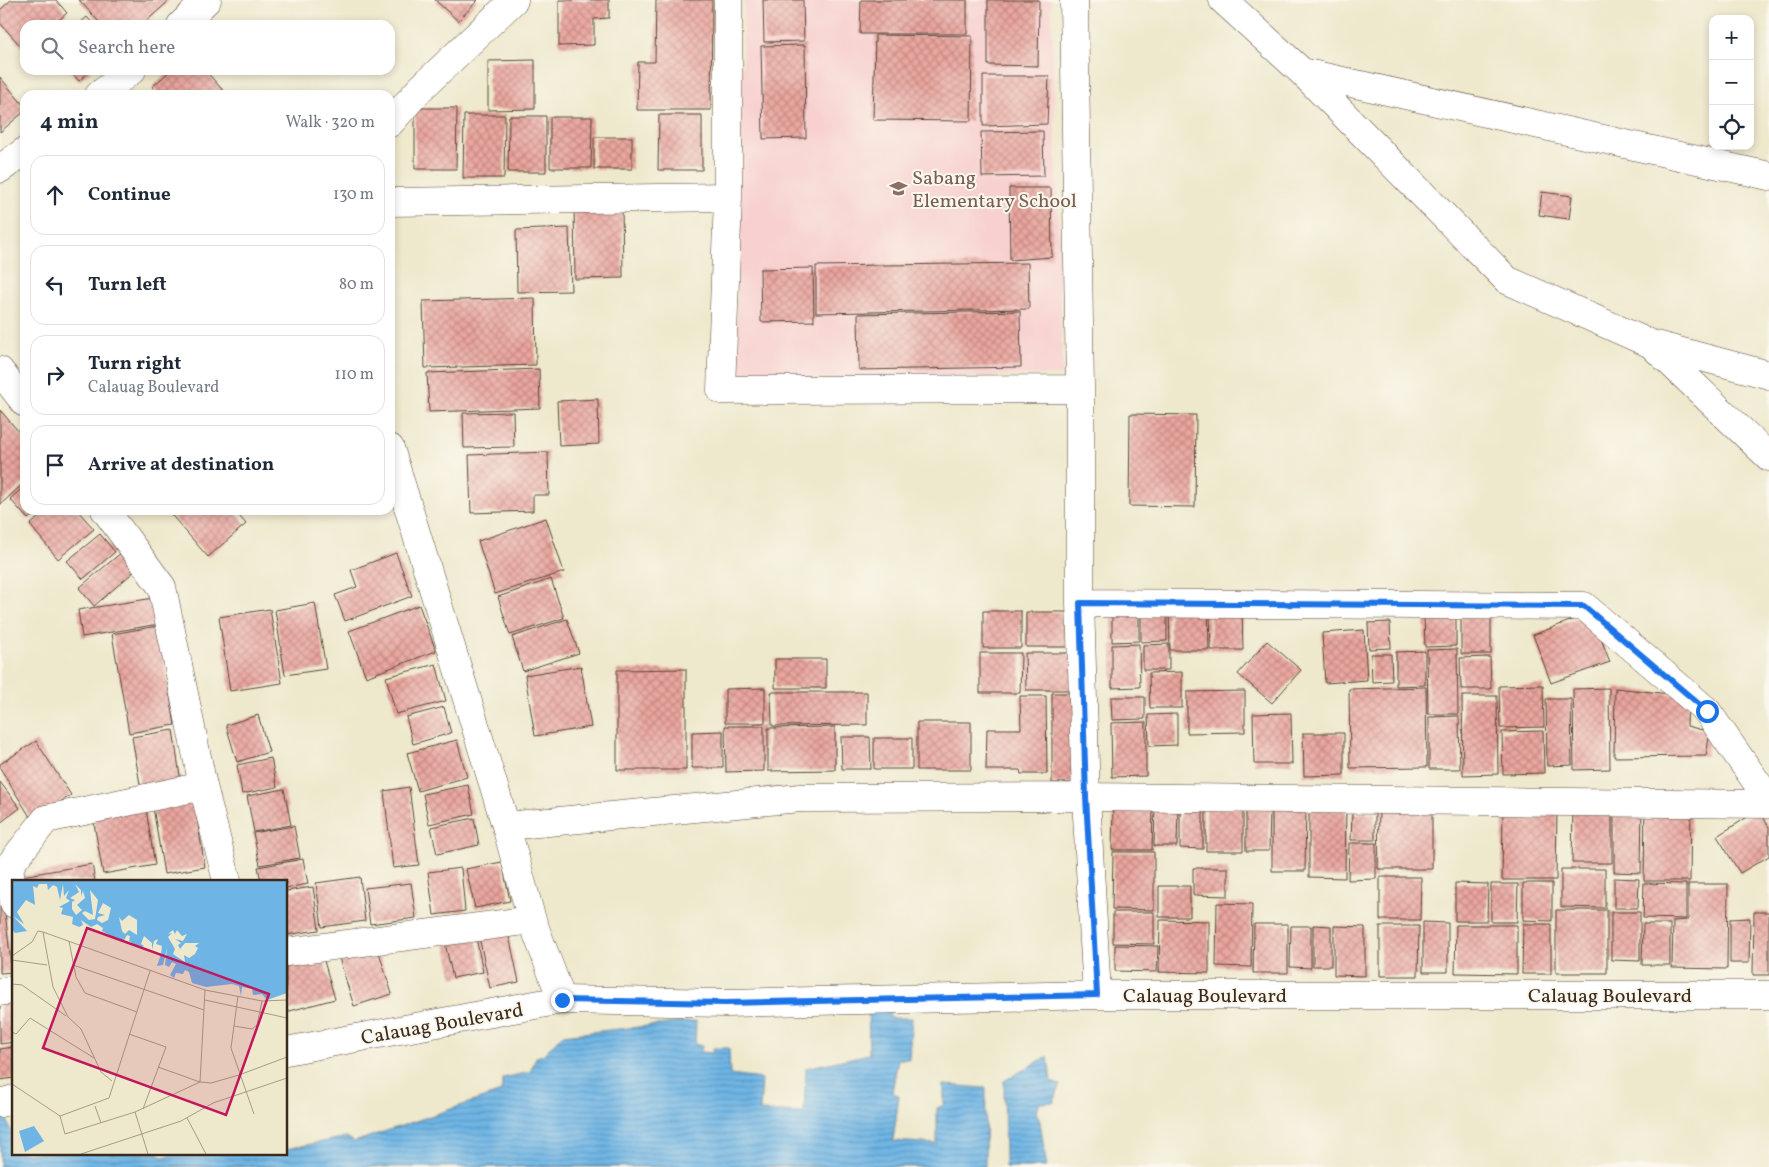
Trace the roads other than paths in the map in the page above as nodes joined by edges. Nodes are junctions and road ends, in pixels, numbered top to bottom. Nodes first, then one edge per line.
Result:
1 (207, 0) edge
2 (514, 0) edge
3 (728, 0) edge
4 (1074, 0) edge
5 (1224, 0) edge
6 (186, 20) edge
7 (1302, 72) junction
8 (125, 75) edge
9 (106, 90) edge
10 (395, 117) edge
11 (20, 154) edge
12 (0, 169) edge
13 (1769, 176) edge
14 (728, 197) junction
15 (395, 202) edge
16 (1651, 344) junction
17 (1769, 374) edge
18 (1080, 389) junction
19 (1769, 456) edge
20 (395, 464) edge
21 (109, 515) edge
22 (1080, 603) junction
23 (203, 786) junction
24 (1086, 797) junction
25 (1769, 802) edge
26 (506, 826) junction
27 (227, 880) edge
28 (12, 889) edge
29 (532, 920) junction
30 (288, 952) edge
31 (1097, 995) junction
32 (1769, 995) edge
33 (562, 1000) junction
34 (288, 1051) edge
35 (12, 1099) edge
36 (0, 1104) edge

1 - 6 street
2 - 10 street
3 - 14 street
4 - 18 street
5 - 7 street
7 - 13 street
7 - 16 street
8 - 9 street
11 - 12 street
14 - 15 street
14 - 18 street
16 - 17 street
16 - 19 street
18 - 22 street
20 - 26 street
21 - 23 street
22 - 24 street
22 - 25 street
23 - 27 street
23 - 28 street
24 - 25 street
24 - 26 street
24 - 31 street
26 - 29 street
29 - 30 street
29 - 33 street
31 - 32 street, Calauag Boulevard
31 - 33 street, Calauag Boulevard
33 - 34 street, Calauag Boulevard
35 - 36 street

